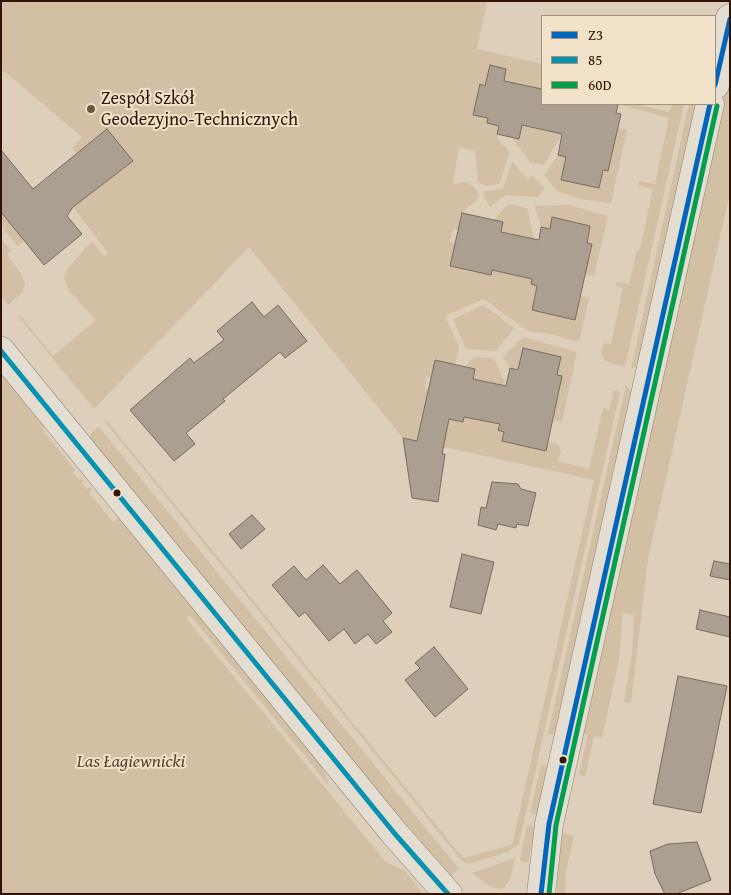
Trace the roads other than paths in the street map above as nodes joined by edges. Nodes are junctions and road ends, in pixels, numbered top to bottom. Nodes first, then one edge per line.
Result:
1 (730, 18) edge
2 (716, 81) edge
3 (710, 105) edge
4 (1, 351) edge
5 (448, 894) edge
6 (541, 894) edge

1 - 2 street
3 - 6 street
4 - 5 street

